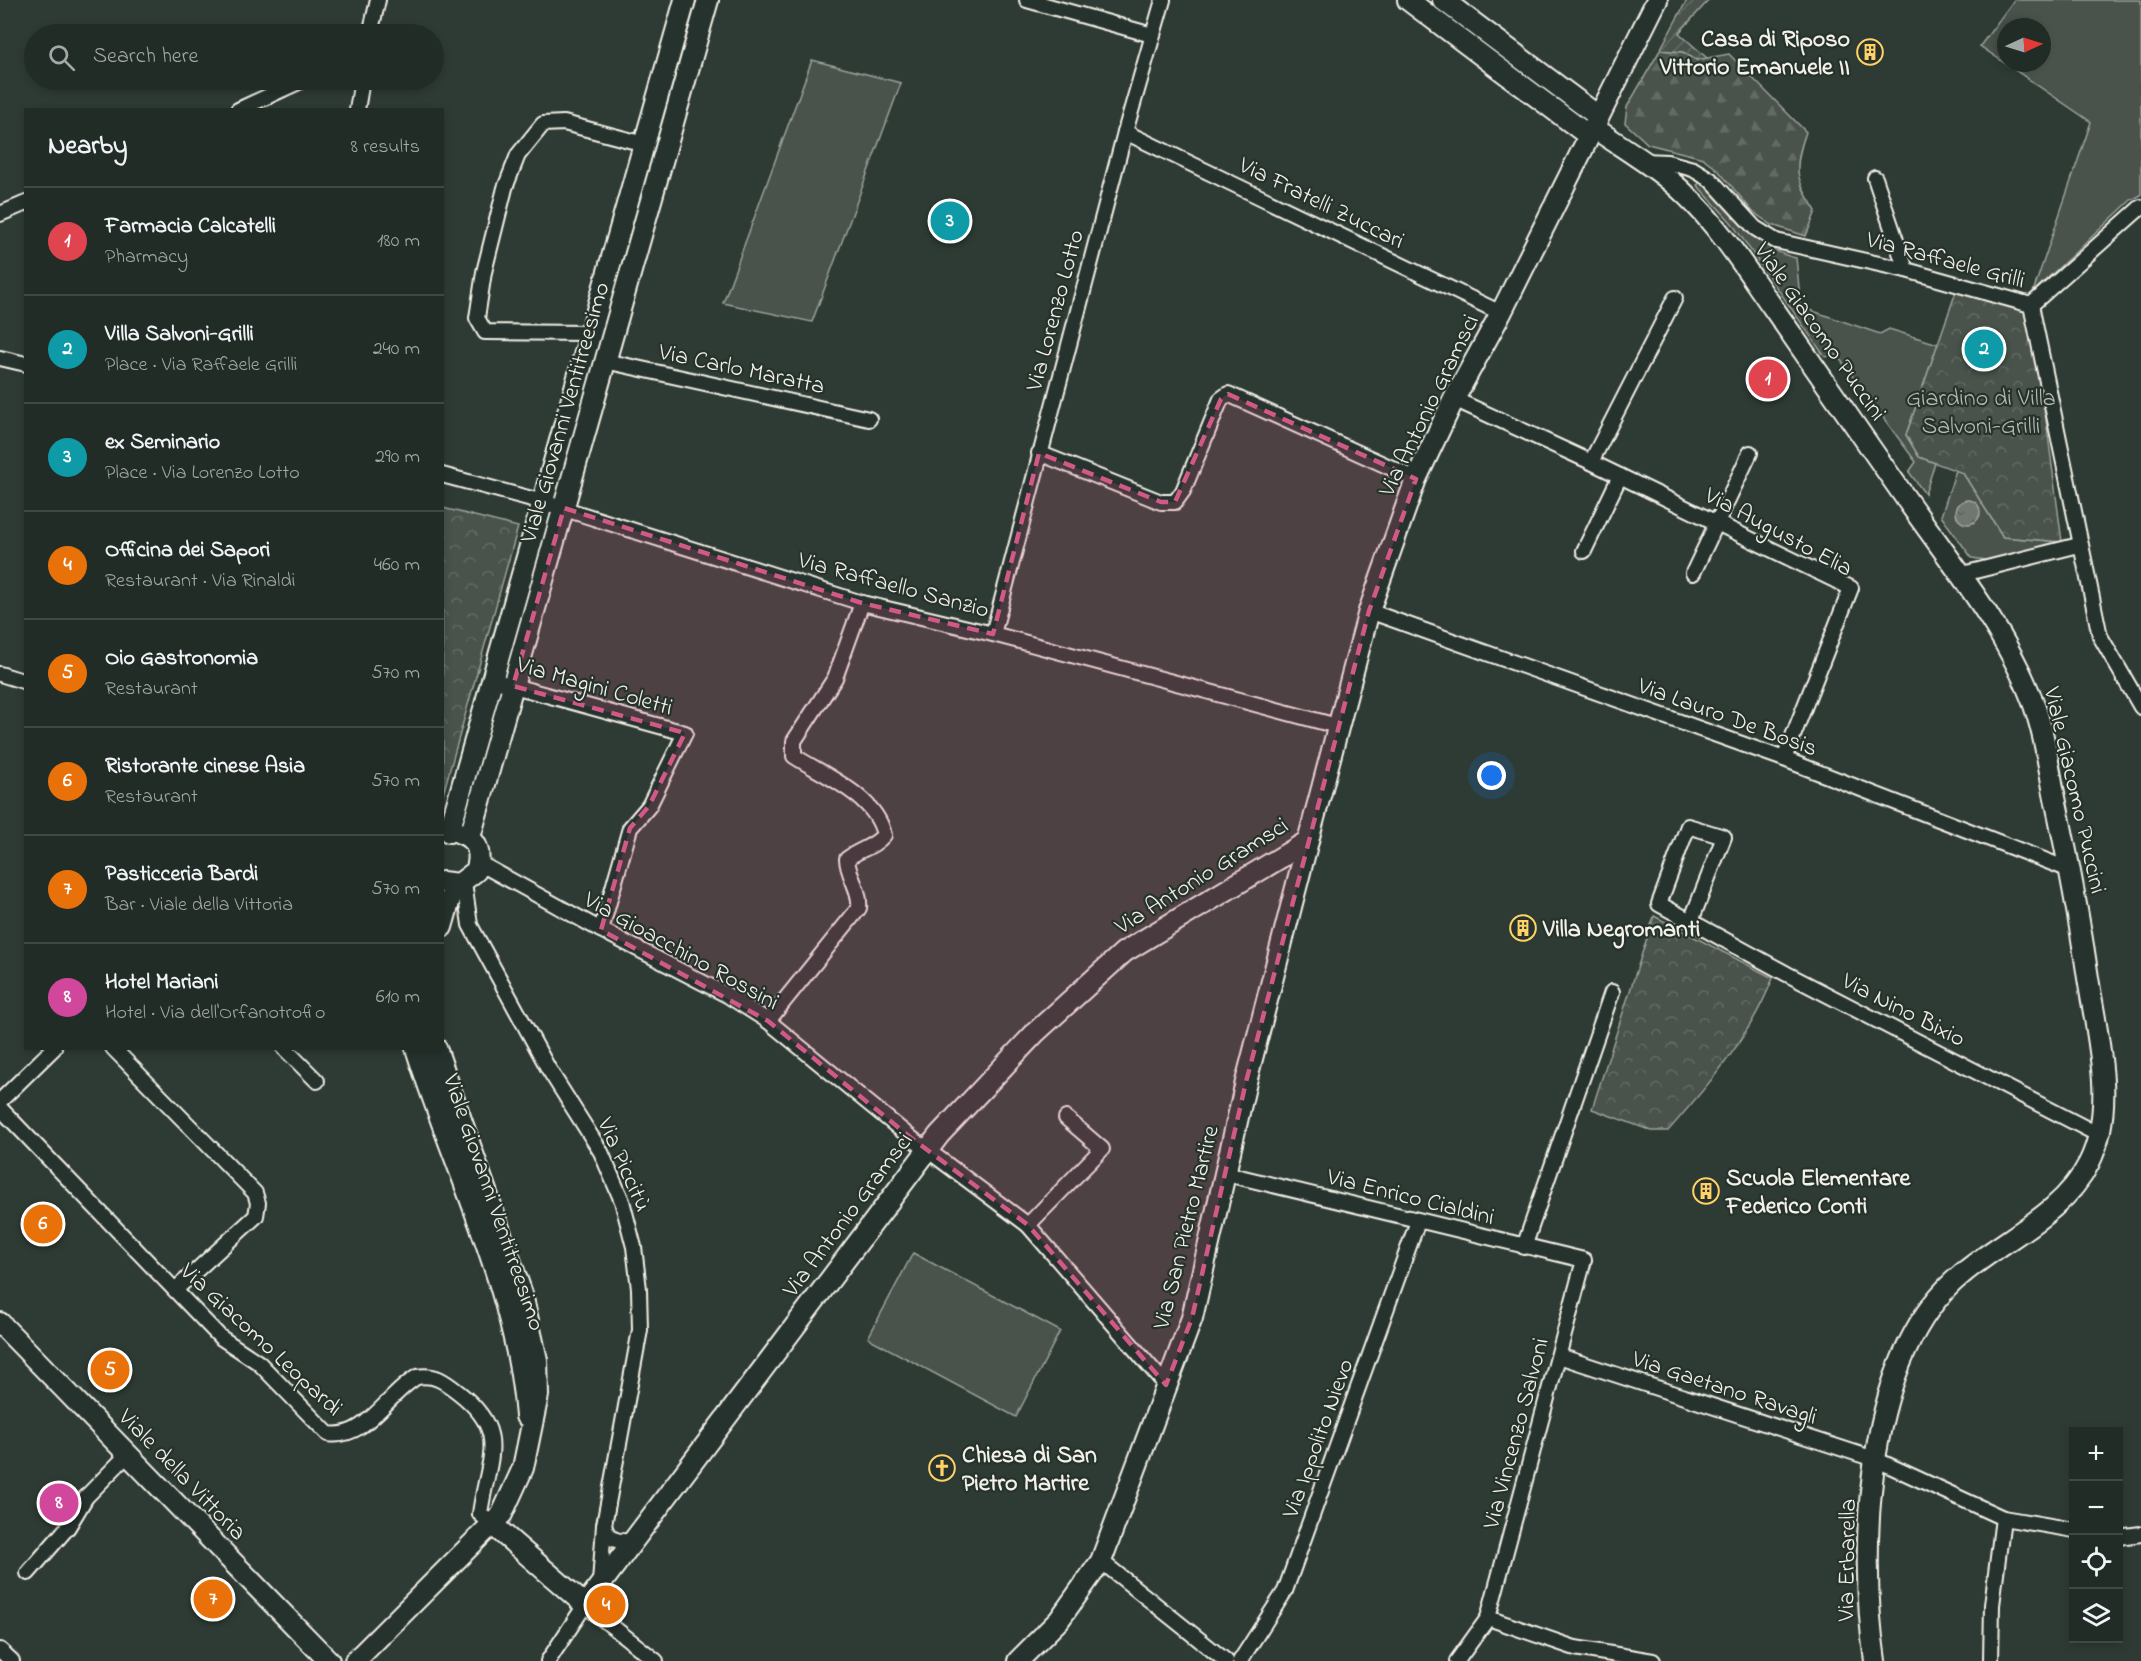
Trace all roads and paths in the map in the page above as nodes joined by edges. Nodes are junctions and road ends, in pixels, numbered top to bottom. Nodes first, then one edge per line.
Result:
1 (378, 0) edge
2 (685, 0) edge
3 (708, 0) edge
4 (1027, 0) edge
5 (1163, 0) edge
6 (1408, 0) edge
7 (1443, 0) edge
8 (1657, 0) edge
9 (372, 24) edge
10 (1152, 35) junction
11 (281, 90) edge
12 (360, 90) edge
13 (242, 108) edge
14 (357, 108) edge
15 (1594, 126) junction
16 (1125, 132) junction
17 (644, 144) junction
18 (1641, 161) junction
19 (1875, 178) dead end
20 (24, 204) edge
21 (2141, 207) edge
22 (0, 214) edge
23 (1906, 270) junction
24 (1675, 298) dead end
25 (2031, 305) junction
26 (1501, 313) junction
27 (590, 333) junction
28 (0, 358) edge
29 (605, 361) junction
30 (24, 364) edge
31 (1454, 399) junction
32 (869, 419) dead end
33 (1039, 453) junction
34 (1750, 453) dead end
35 (1591, 462) junction
36 (444, 476) edge
37 (1620, 476) junction
38 (1416, 479) junction
39 (543, 502) junction
40 (564, 508) junction
41 (1716, 522) junction
42 (2079, 545) junction
43 (1584, 552) dead end
44 (1693, 573) dead end
45 (1959, 575) junction
46 (862, 603) junction
47 (1369, 611) junction
48 (993, 634) junction
49 (0, 674) edge
50 (492, 680) junction
51 (24, 681) edge
52 (513, 686) junction
53 (2141, 707) edge
54 (1337, 726) junction
55 (1784, 759) junction
56 (446, 833) edge
57 (470, 837) junction
58 (1308, 841) junction
59 (479, 863) junction
60 (2070, 870) junction
61 (454, 883) edge
62 (444, 920) edge
63 (1691, 921) junction
64 (601, 930) junction
65 (1612, 992) dead end
66 (768, 1021) junction
67 (52, 1050) edge
68 (115, 1050) edge
69 (286, 1050) edge
70 (417, 1050) edge
71 (437, 1050) edge
72 (316, 1081) dead end
73 (0, 1101) edge
74 (0, 1108) edge
75 (1066, 1118) dead end
76 (2099, 1135) junction
77 (928, 1150) junction
78 (1227, 1174) junction
79 (1418, 1221) junction
80 (1028, 1225) junction
81 (1524, 1247) junction
82 (1584, 1260) joint
83 (175, 1290) junction
84 (0, 1323) edge
85 (1559, 1356) junction
86 (1166, 1385) junction
87 (529, 1445) junction
88 (128, 1454) junction
89 (1877, 1460) junction
90 (2003, 1518) junction
91 (487, 1520) junction
92 (604, 1525) junction
93 (2069, 1529) edge
94 (2141, 1534) edge
95 (2123, 1536) edge
96 (631, 1541) junction
97 (1101, 1561) junction
98 (28, 1573) dead end
99 (600, 1583) junction
100 (585, 1605) junction
101 (1488, 1617) junction
102 (0, 1650) edge
103 (12, 1661) edge
104 (330, 1661) edge
105 (355, 1661) edge
106 (548, 1661) edge
107 (656, 1661) edge
108 (1018, 1661) edge
109 (1226, 1661) edge
110 (1240, 1661) edge
111 (1457, 1661) edge
112 (1653, 1661) edge
113 (1875, 1661) edge
114 (1991, 1661) edge

1 - 9 street
2 - 17 street, Viale Giovanni Ventitreesimo
3 - 29 street, Viale Giovanni Ventitreesimo
4 - 10 street
5 - 10 street, Via Lorenzo Lotto
6 - 15 street
7 - 15 street
8 - 15 street, Via Antonio Gramsci
10 - 16 street, Via Lorenzo Lotto
11 - 13 street
12 - 14 street
15 - 18 street, Viale Giacomo Puccini
15 - 26 street, Via Antonio Gramsci
16 - 26 street, Via Fratelli Zuccari
16 - 33 street, Via Lorenzo Lotto
17 - 27 street, Viale Giovanni Ventitreesimo
17 - 27 street
18 - 23 street, Via Raffaele Grilli
18 - 45 street, Viale Giacomo Puccini
19 - 23 street
20 - 22 street
21 - 25 street
23 - 25 street, Via Raffaele Grilli
24 - 35 street
25 - 42 street, Via Raffaele Grilli
26 - 31 street, Via Antonio Gramsci
27 - 39 street, Viale Giovanni Ventitreesimo
28 - 30 street
29 - 32 street, Via Carlo Maratta
29 - 40 street, Viale Giovanni Ventitreesimo
31 - 35 street, Via Augusto Elia
31 - 38 street, Via Antonio Gramsci
33 - 38 street
33 - 48 street, Via Lorenzo Lotto
34 - 41 street
35 - 37 street, Via Augusto Elia
36 - 39 street, Via Raffaello Sanzio
37 - 41 street, Via Augusto Elia
37 - 43 street
38 - 47 street, Via Antonio Gramsci
39 - 40 street, Via Raffaello Sanzio
39 - 50 street, Viale Giovanni Ventitreesimo
40 - 46 street, Via Raffaello Sanzio
40 - 52 street, Viale Giovanni Ventitreesimo
41 - 44 street
41 - 55 street, Via Augusto Elia
42 - 45 street
42 - 53 street, Via Raffaele Grilli
45 - 60 street, Viale Giacomo Puccini
46 - 48 street, Via Raffaello Sanzio
46 - 66 street
47 - 54 street, Via Antonio Gramsci
47 - 55 street, Via Lauro De Bosis
48 - 54 street, Via Raffaello Sanzio
49 - 51 street
50 - 52 street, Via Magini Coletti
50 - 56 street, Viale Giovanni Ventitreesimo
52 - 57 street, Viale Giovanni Ventitreesimo
52 - 64 street, Via Magini Coletti
54 - 58 street, Via Antonio Gramsci
55 - 60 street, Via Lauro De Bosis
56 - 57 street, Viale Giovanni Ventitreesimo
57 - 59 street
58 - 77 street, Via Antonio Gramsci
58 - 78 street, Via San Pietro Martire
59 - 61 street
59 - 64 street, Via Gioacchino Rossini
60 - 76 street, Viale Giacomo Puccini
61 - 62 street
61 - 92 street, Via Piccitù
63 - 63 street, Via Nino Bixio
63 - 76 street, Via Nino Bixio
64 - 66 street, Via Gioacchino Rossini
65 - 81 street
66 - 77 street, Via Gioacchino Rossini
67 - 73 street
68 - 83 street
69 - 72 street
70 - 87 street, Viale Giovanni Ventitreesimo
71 - 87 street, Viale Giovanni Ventitreesimo
74 - 83 street, Via Giacomo Leopardi
75 - 80 street
76 - 89 street, Viale Giacomo Puccini
77 - 80 street, Via Gioacchino Rossini
77 - 96 street, Via Antonio Gramsci
78 - 79 street, Via Enrico Cialdini
78 - 86 street, Via San Pietro Martire
79 - 81 street, Via Enrico Cialdini
79 - 110 street, Via Ippolito Nievo
80 - 86 street, Via Gioacchino Rossini
81 - 82 street, Via Enrico Cialdini
82 - 85 street, Via Vincenzo Salvoni
83 - 91 street, Via Giacomo Leopardi
84 - 88 street, Viale della Vittoria
85 - 89 street, Via Gaetano Ravagli
85 - 101 street, Via Vincenzo Salvoni
86 - 97 street, Via San Pietro Martire
87 - 91 street, Viale Giovanni Ventitreesimo
88 - 98 street
88 - 104 street, Viale della Vittoria
89 - 90 street, Via Gaetano Ravagli
89 - 113 street, Via Erbarella
90 - 93 street, Via Gaetano Ravagli
90 - 114 street
91 - 100 street
91 - 105 street, Viale Giovanni Ventitreesimo
92 - 96 street
92 - 99 street, Via Piccitù
94 - 95 street
96 - 99 street, Via Antonio Gramsci
97 - 108 street, Via San Pietro Martire
97 - 109 street
99 - 100 street, Via Antonio Gramsci
100 - 106 street, Via Antonio Gramsci
100 - 107 street
101 - 111 street, Via Vincenzo Salvoni
101 - 112 street
102 - 103 street

